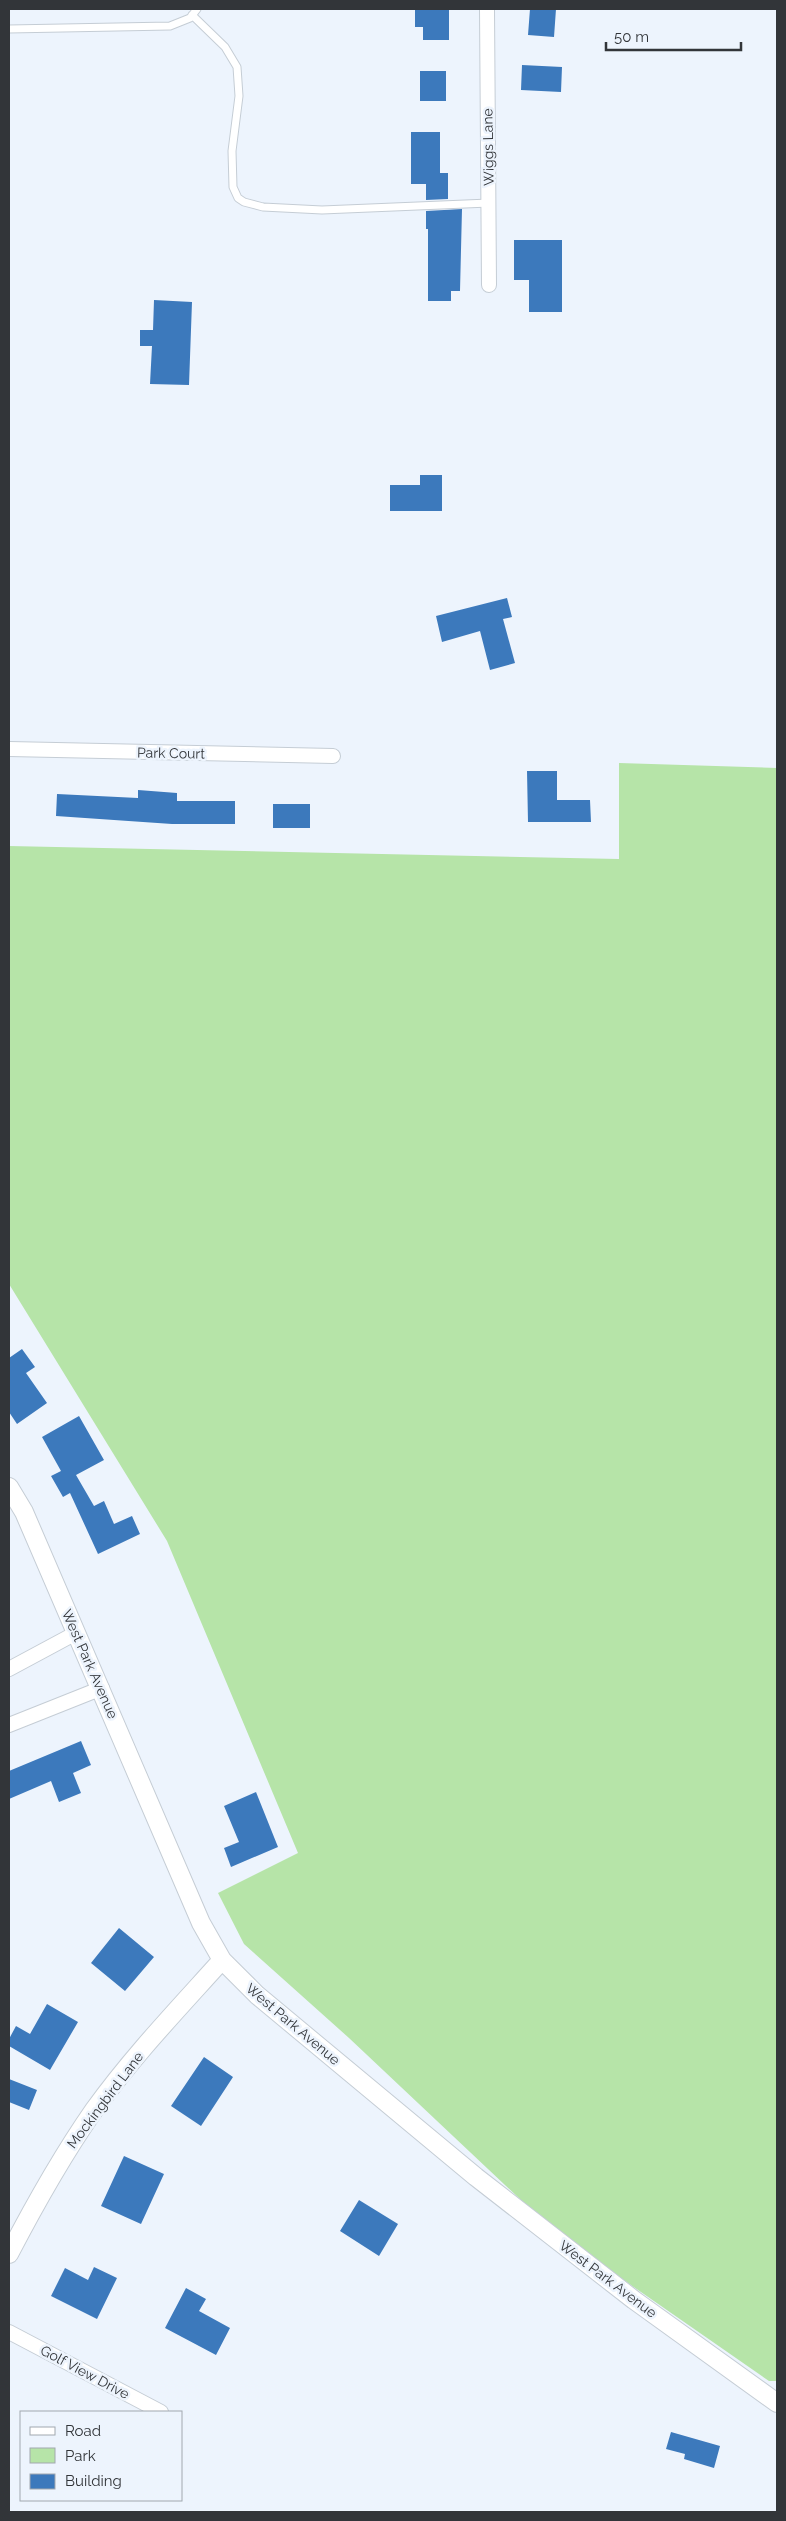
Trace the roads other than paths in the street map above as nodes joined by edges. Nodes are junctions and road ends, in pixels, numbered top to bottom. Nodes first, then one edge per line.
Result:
1 (487, 9) edge
2 (195, 12) edge
3 (9, 30) edge
4 (489, 202) junction
5 (490, 285) dead end
6 (9, 749) edge
7 (333, 756) dead end
8 (9, 1487) edge
9 (76, 1633) junction
10 (9, 1669) edge
11 (102, 1688) junction
12 (9, 1726) edge
13 (222, 1960) junction
14 (9, 2254) edge
15 (9, 2332) edge
16 (777, 2403) edge
17 (159, 2411) edge

1 - 4 street, Wiggs Lane
2 - 3 lane
2 - 4 lane
4 - 5 street, Wiggs Lane
6 - 7 street, Park Court
8 - 9 street, West Park Avenue
9 - 10 street
9 - 11 street, West Park Avenue
11 - 12 street
11 - 13 street, West Park Avenue
13 - 14 street, Mockingbird Lane
13 - 16 street, West Park Avenue
15 - 17 street, Golf View Drive

